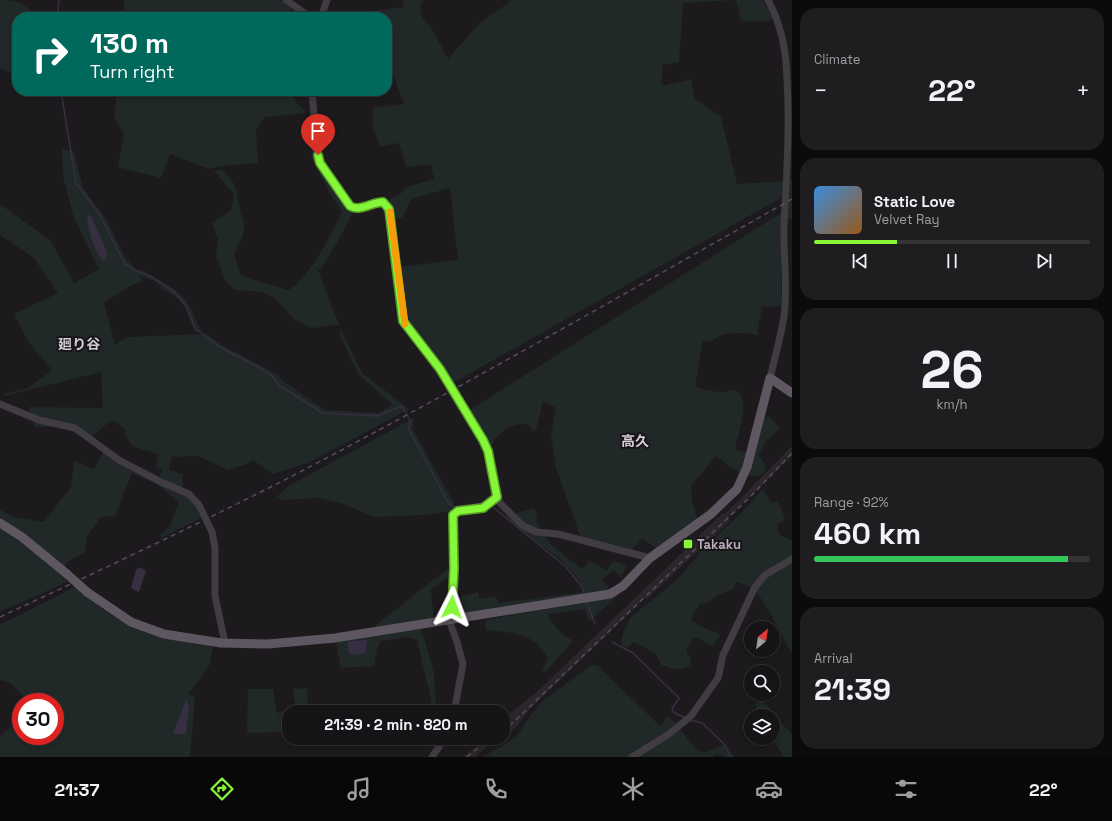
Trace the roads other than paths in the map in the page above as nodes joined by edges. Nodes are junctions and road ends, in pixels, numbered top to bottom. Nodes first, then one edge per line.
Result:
1 (286, 0) edge
2 (327, 0) edge
3 (768, 0) edge
4 (303, 12) edge
5 (323, 12) edge
6 (792, 49) edge
7 (786, 54) junction
8 (312, 96) edge
9 (770, 378) junction
10 (792, 393) edge
11 (0, 404) edge
12 (497, 497) junction
13 (0, 523) edge
14 (650, 558) junction
15 (792, 559) edge
16 (450, 620) junction
17 (225, 643) junction
18 (455, 705) edge
19 (440, 745) edge
20 (432, 757) edge
21 (632, 757) edge

1 - 4 street
2 - 5 street
3 - 7 street
6 - 7 street
7 - 9 street
8 - 12 street
9 - 10 main road
9 - 14 main road
11 - 17 street, bridge
12 - 14 street
12 - 16 street
13 - 17 main road, bridge
14 - 16 main road
15 - 21 street
16 - 17 main road
16 - 18 street
19 - 20 street

